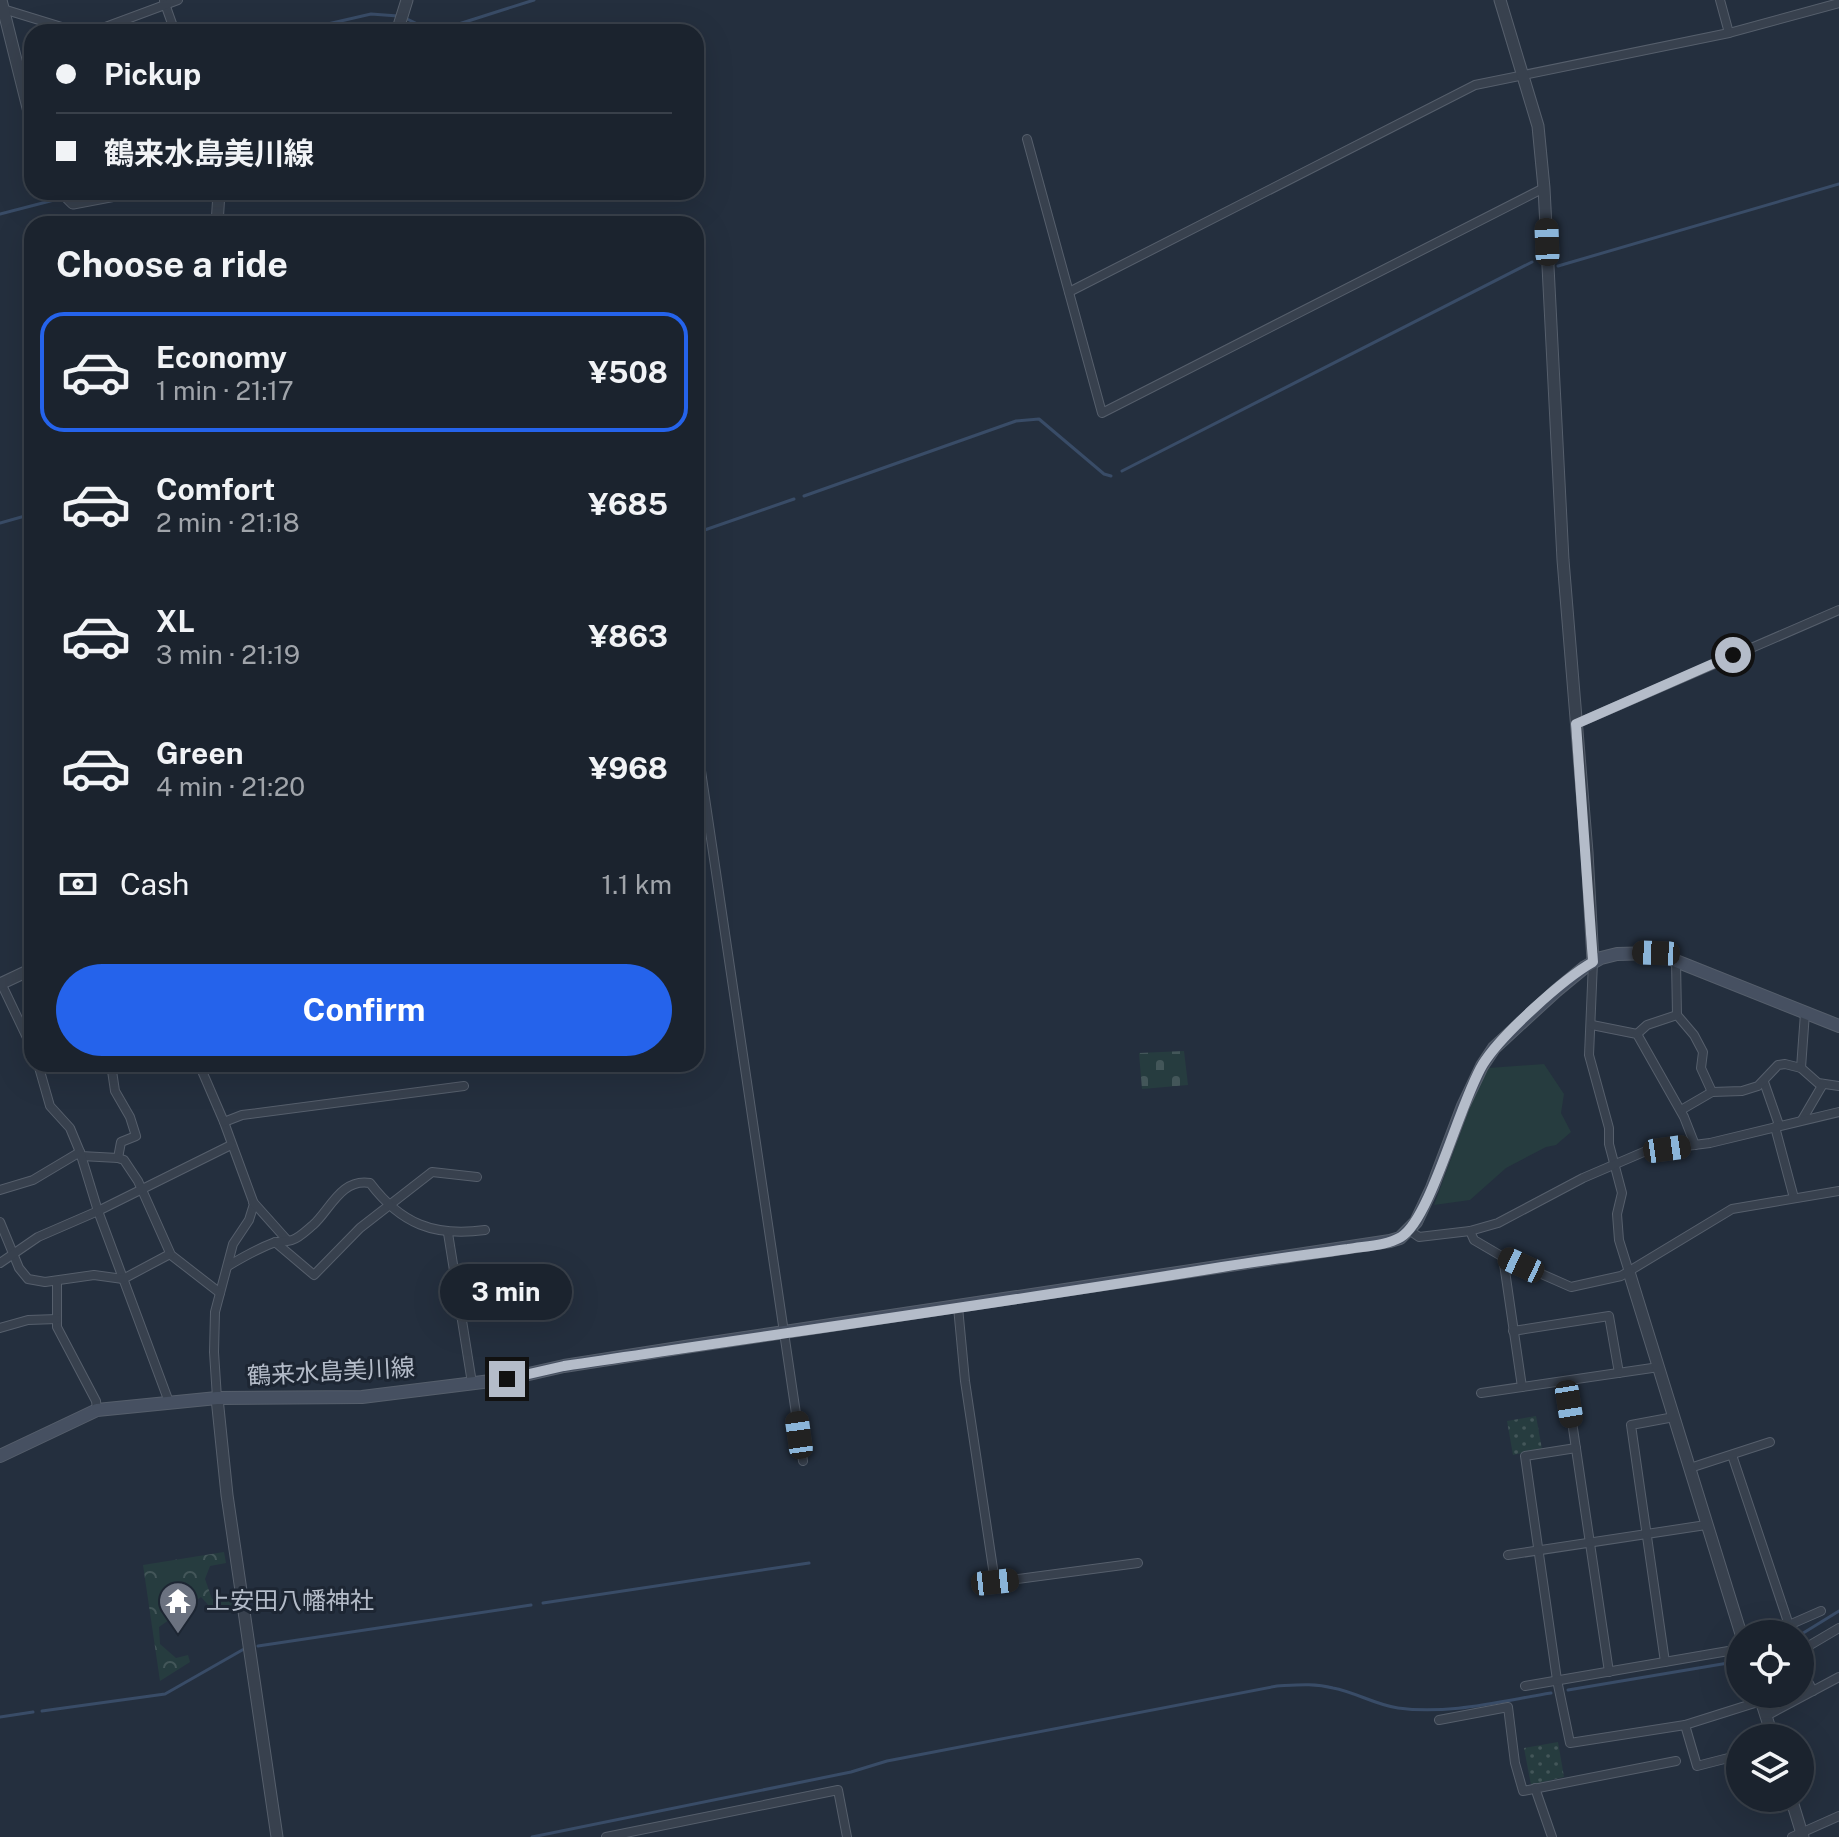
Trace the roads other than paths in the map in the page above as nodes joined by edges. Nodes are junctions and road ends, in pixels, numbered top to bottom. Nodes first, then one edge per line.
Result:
1 (178, 0) edge
2 (1500, 0) edge
3 (1720, 0) edge
4 (165, 2) edge
5 (1839, 3) edge
6 (2, 4) edge
7 (56, 24) edge
8 (111, 24) edge
9 (172, 24) edge
10 (1729, 33) junction
11 (1524, 77) junction
12 (24, 78) edge
13 (1027, 139) dead end
14 (1544, 188) junction
15 (1069, 292) junction
16 (1839, 610) edge
17 (1576, 724) junction
18 (704, 790) edge
19 (1676, 961) junction
20 (1593, 962) junction
21 (24, 973) edge
22 (0, 984) edge
23 (1805, 1013) junction
24 (1677, 1015) junction
25 (1592, 1025) junction
26 (1839, 1026) edge
27 (24, 1032) edge
28 (1637, 1034) junction
29 (1801, 1068) junction
30 (40, 1072) edge
31 (112, 1072) edge
32 (202, 1072) edge
33 (1764, 1082) junction
34 (1823, 1084) junction
35 (464, 1086) dead end
36 (1839, 1086) edge
37 (1712, 1092) junction
38 (1681, 1110) junction
39 (1839, 1112) edge
40 (1802, 1120) junction
41 (224, 1122) junction
42 (1777, 1126) junction
43 (231, 1145) junction
44 (1695, 1145) junction
45 (81, 1154) junction
46 (118, 1158) junction
47 (1615, 1164) junction
48 (477, 1177) dead end
49 (0, 1190) edge
50 (140, 1190) junction
51 (1839, 1191) edge
52 (1794, 1198) junction
53 (252, 1200) junction
54 (387, 1205) junction
55 (98, 1211) junction
56 (0, 1222) edge
57 (485, 1230) dead end
58 (1409, 1230) junction
59 (1470, 1231) junction
60 (448, 1233) junction
61 (287, 1240) junction
62 (275, 1242) junction
63 (15, 1253) junction
64 (170, 1254) junction
65 (1503, 1257) junction
66 (0, 1263) edge
67 (227, 1266) junction
68 (1629, 1272) junction
69 (123, 1279) junction
70 (57, 1281) junction
71 (220, 1293) junction
72 (958, 1307) junction
73 (57, 1319) junction
74 (0, 1328) edge
75 (1513, 1331) junction
76 (785, 1332) junction
77 (1659, 1367) junction
78 (1619, 1373) junction
79 (1566, 1381) junction
80 (472, 1383) junction
81 (1522, 1387) junction
82 (1481, 1393) dead end
83 (217, 1398) junction
84 (169, 1402) junction
85 (97, 1410) junction
86 (1674, 1417) junction
87 (1770, 1442) dead end
88 (1576, 1448) junction
89 (1732, 1455) junction
90 (0, 1456) edge
91 (803, 1461) dead end
92 (1690, 1468) junction
93 (1706, 1525) junction
94 (1646, 1535) junction
95 (1590, 1544) junction
96 (1539, 1550) junction
97 (1508, 1555) dead end
98 (1138, 1563) dead end
99 (1821, 1611) dead end
100 (1737, 1620) edge
101 (1787, 1620) edge
102 (1800, 1620) edge
103 (1839, 1628) edge
104 (1814, 1643) edge
105 (1726, 1651) edge
106 (1665, 1662) junction
107 (1609, 1672) junction
108 (1839, 1677) edge
109 (1557, 1680) junction
110 (1525, 1686) dead end
111 (1814, 1690) edge
112 (1731, 1708) edge
113 (1763, 1708) edge
114 (1781, 1708) edge
115 (1766, 1716) junction
116 (1439, 1720) dead end
117 (1769, 1724) edge
118 (1685, 1725) junction
119 (1726, 1759) edge
120 (1676, 1761) dead end
121 (1535, 1788) junction
122 (1794, 1812) edge
123 (1839, 1816) edge
124 (1799, 1836) edge
125 (277, 1837) edge
126 (606, 1837) edge
127 (847, 1837) edge
128 (1552, 1837) edge

1 - 4 street
2 - 11 street
3 - 10 street
4 - 8 street
4 - 9 street
5 - 10 street
6 - 7 street
6 - 12 street
10 - 11 street
11 - 14 street
11 - 15 street
13 - 15 street
14 - 15 street
14 - 17 street
16 - 17 street
17 - 20 street
18 - 76 street
19 - 20 main road
19 - 23 main road
19 - 24 street
20 - 25 street
20 - 58 main road
21 - 22 street
22 - 27 street
23 - 26 main road
23 - 29 street
24 - 28 street
24 - 37 street
25 - 28 street
25 - 47 street
28 - 38 street
29 - 33 street
29 - 34 street
30 - 45 street
31 - 46 street
32 - 41 street
33 - 37 street
33 - 42 street
34 - 36 street
34 - 40 street
35 - 41 street
37 - 38 street
38 - 44 street
39 - 40 street
40 - 42 street
41 - 43 street
42 - 44 street
42 - 52 street
43 - 50 street
43 - 53 street
44 - 47 street
45 - 46 street
45 - 49 street
45 - 55 street
46 - 50 street
47 - 59 street
47 - 68 street
48 - 54 street
50 - 55 street
50 - 64 street
51 - 52 street
52 - 68 street
53 - 61 street
53 - 67 street
54 - 60 street
54 - 61 street
54 - 62 street
55 - 63 street
55 - 69 street
56 - 63 street
57 - 60 street
58 - 59 street
58 - 72 main road, 鶴来水島美川線
59 - 65 street
60 - 80 street
61 - 62 street
62 - 67 street
63 - 66 street
63 - 70 street
64 - 69 street
64 - 71 street
65 - 68 street
65 - 75 street
67 - 71 street
68 - 77 street
69 - 70 street
69 - 84 street
70 - 73 street
71 - 83 street
72 - 76 main road, 鶴来水島美川線
72 - 98 street
73 - 74 street
73 - 85 street
75 - 78 street
75 - 81 street
76 - 80 main road, 鶴来水島美川線
76 - 91 street
77 - 78 street
77 - 86 street
78 - 79 street
79 - 81 street
79 - 88 street
80 - 83 main road, 鶴来水島美川線
81 - 82 street
83 - 84 main road, 鶴来水島美川線
83 - 125 street
84 - 85 main road, 鶴来水島美川線
85 - 90 main road, 鶴来水島美川線
86 - 92 street
86 - 94 street
87 - 89 street
88 - 95 street
88 - 96 street
89 - 92 street
89 - 101 street
92 - 93 street
93 - 94 street
93 - 100 street
94 - 95 street
94 - 106 street
95 - 96 street
95 - 107 street
96 - 97 street
96 - 109 street
99 - 102 street
103 - 104 street
105 - 106 street
106 - 107 street
107 - 109 street
108 - 111 street
109 - 110 street
109 - 118 street
112 - 118 street
113 - 115 street
114 - 115 street
115 - 117 street
116 - 121 street
118 - 119 street
120 - 121 street
121 - 128 street
122 - 124 street
123 - 124 street
126 - 127 street

